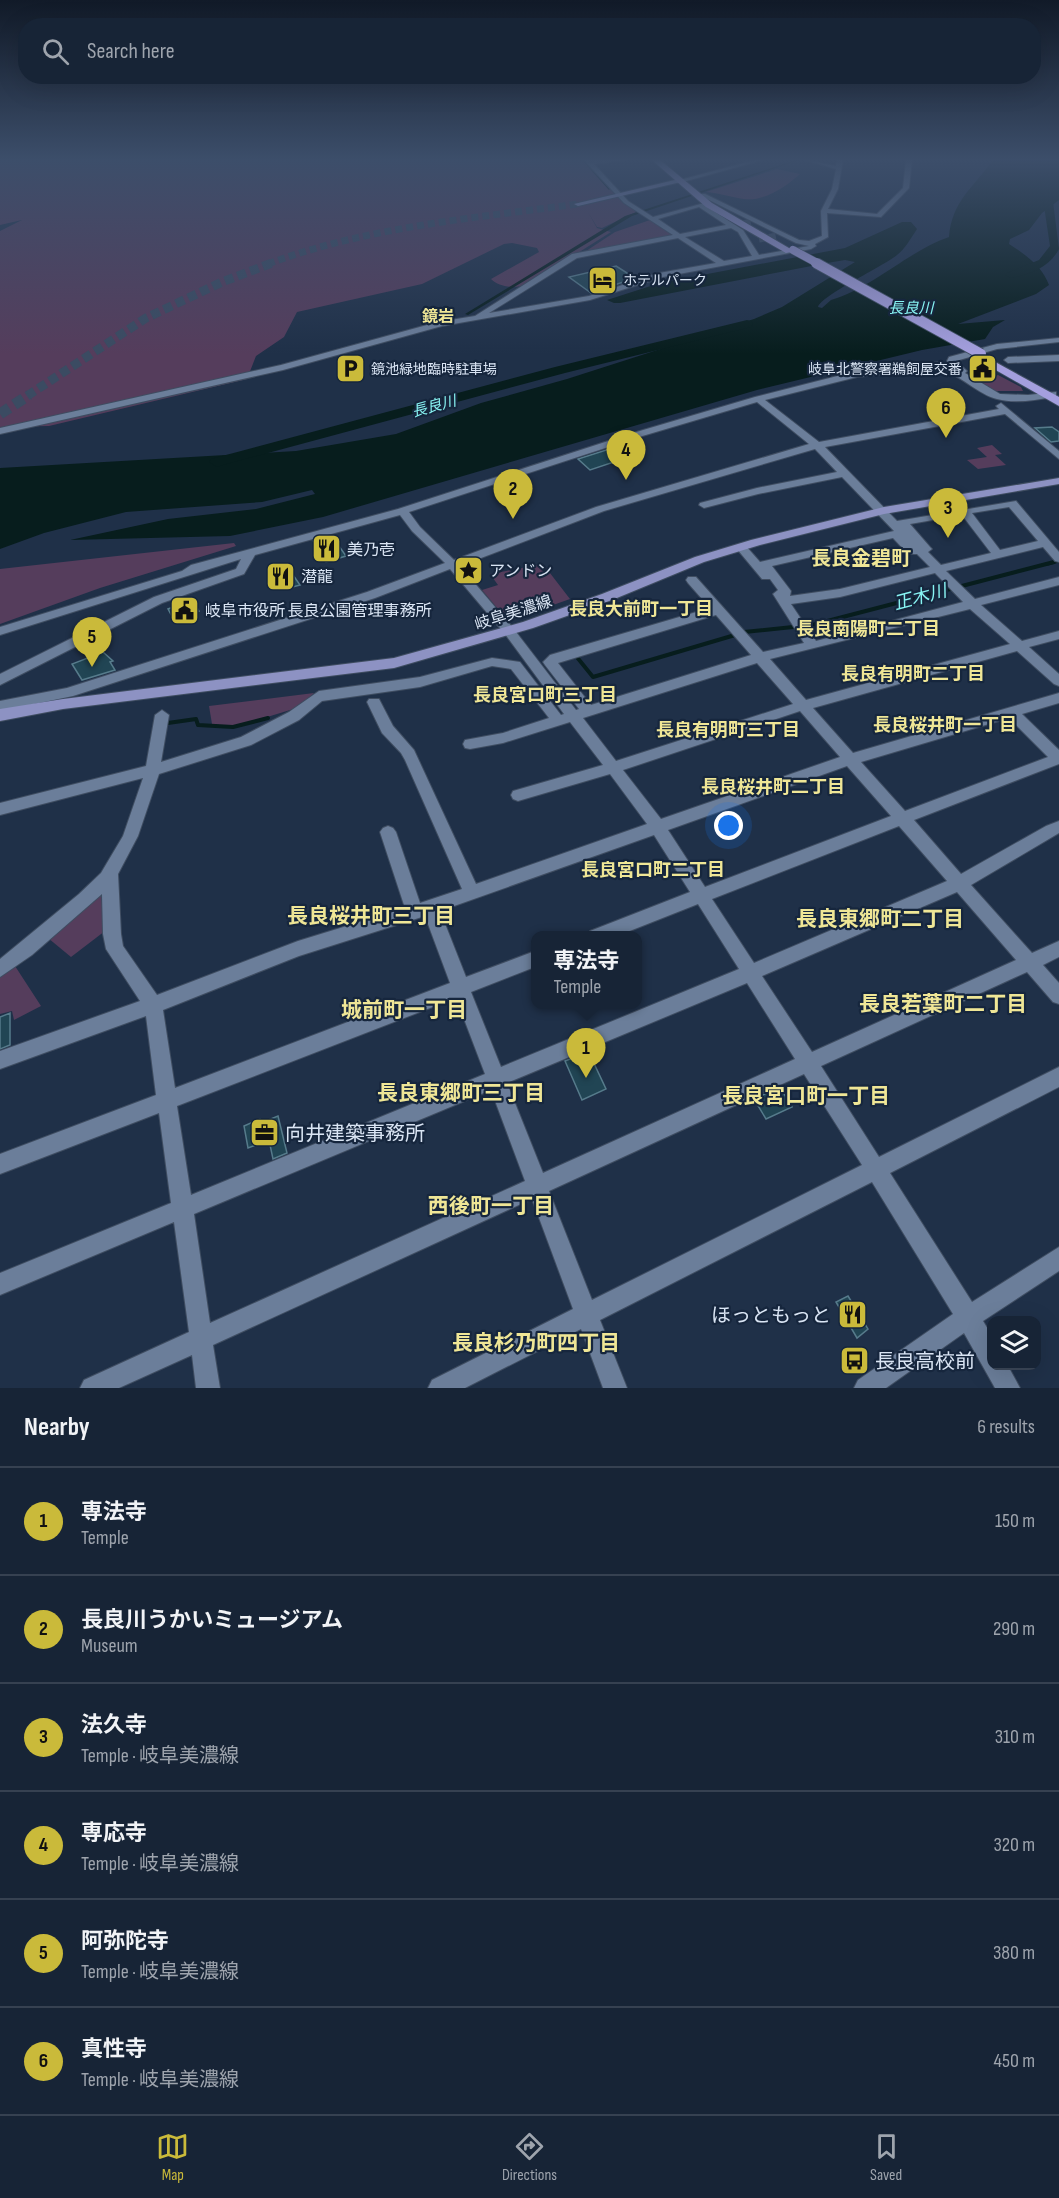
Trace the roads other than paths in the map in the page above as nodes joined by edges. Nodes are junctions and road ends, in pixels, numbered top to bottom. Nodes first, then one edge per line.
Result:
1 (662, 225) edge
2 (733, 225) joint
3 (748, 225) tunnel mouth
4 (751, 225) tunnel mouth
5 (762, 225) tunnel mouth
6 (825, 225) edge
7 (680, 236) junction
8 (759, 239) tunnel mouth
9 (747, 241) junction
10 (810, 243) junction
11 (791, 250) junction
12 (757, 258) junction
13 (723, 264) junction
14 (475, 320) junction
15 (1059, 340) edge
16 (975, 355) junction
17 (1058, 359) edge
18 (1008, 360) dead end
19 (978, 384) junction
20 (998, 396) junction
21 (1055, 397) edge
22 (758, 399) junction
23 (1007, 411) junction
24 (0, 431) edge
25 (816, 446) junction
26 (1059, 456) edge
27 (846, 473) junction
28 (1059, 481) edge
29 (704, 505) dead end
30 (402, 511) junction
31 (883, 511) junction
32 (965, 512) junction
33 (1045, 543) junction
34 (741, 547) junction
35 (920, 550) junction
36 (251, 552) junction
37 (998, 555) junction
38 (1059, 559) edge
39 (452, 564) junction
40 (938, 569) junction
41 (755, 572) dead end
42 (692, 580) dead end
43 (1059, 581) edge
44 (781, 597) junction
45 (972, 604) junction
46 (719, 610) junction
47 (0, 631) edge
48 (509, 631) junction
49 (1059, 635) edge
50 (812, 645) junction
51 (1019, 645) junction
52 (761, 657) junction
53 (0, 680) edge
54 (1059, 681) edge
55 (1059, 698) edge
56 (374, 702) dead end
57 (804, 705) junction
58 (0, 706) edge
59 (1012, 711) junction
60 (0, 715) edge
61 (162, 715) dead end
62 (573, 716) junction
63 (470, 744) dead end
64 (1059, 758) edge
65 (851, 759) junction
66 (612, 768) junction
67 (153, 770) junction
68 (518, 795) dead end
69 (0, 809) edge
70 (904, 819) junction
71 (657, 826) junction
72 (1059, 827) edge
73 (388, 832) dead end
74 (110, 873) junction
75 (960, 883) junction
76 (472, 893) junction
77 (701, 895) junction
78 (422, 910) junction
79 (609, 931) edge
80 (1059, 949) edge
81 (531, 961) edge
82 (1030, 962) junction
83 (0, 969) edge
84 (750, 973) junction
85 (460, 989) junction
86 (1059, 996) edge
87 (153, 1005) junction
88 (0, 1060) edge
89 (808, 1063) junction
90 (1059, 1077) edge
91 (495, 1079) junction
92 (168, 1100) junction
93 (0, 1164) edge
94 (875, 1168) junction
95 (537, 1186) junction
96 (183, 1208) junction
97 (1059, 1258) edge
98 (0, 1284) edge
99 (586, 1314) junction
100 (968, 1317) junction
101 (201, 1338) junction
102 (987, 1350) edge
103 (998, 1370) edge
104 (92, 1388) edge
105 (208, 1388) edge
106 (440, 1388) edge
107 (615, 1388) edge
108 (866, 1388) edge
109 (1008, 1388) edge

1 - 7 street
2 - 7 street
2 - 9 street
3 - 11 highway
4 - 11 highway
5 - 10 street
6 - 10 street
7 - 13 street
7 - 14 street
8 - 9 street
9 - 12 street
10 - 12 street
11 - 16 highway, bridge
12 - 13 street
13 - 14 street
14 - 24 street
15 - 16 street
16 - 19 street
16 - 21 highway
17 - 18 street
19 - 20 street
19 - 22 street
20 - 21 street
20 - 23 street
22 - 25 street
22 - 30 street
23 - 25 street
23 - 26 street
25 - 27 street
25 - 39 street
27 - 29 street
27 - 31 street
28 - 31 main road, 岐阜美濃線
30 - 36 street
30 - 39 street
31 - 34 main road, 岐阜美濃線
31 - 35 street
32 - 33 street
32 - 35 street
32 - 37 street
33 - 37 street
33 - 38 street
34 - 44 street
34 - 48 main road, 岐阜美濃線
35 - 40 street
35 - 44 street
36 - 47 street
36 - 53 street
37 - 40 street
39 - 48 street
39 - 58 street
40 - 44 street
40 - 45 street
41 - 44 street
42 - 46 street
43 - 45 street
44 - 50 street
45 - 50 street
45 - 51 street
46 - 52 street
46 - 62 street
48 - 60 main road, 岐阜美濃線
48 - 62 street
49 - 51 street
50 - 52 street
51 - 54 street
51 - 57 street
52 - 57 street
52 - 62 street
55 - 59 street
56 - 76 street
57 - 65 street
57 - 66 street
59 - 64 street
59 - 65 street
61 - 67 street
62 - 63 street
62 - 66 street
62 - 67 street
64 - 70 street
65 - 70 street
65 - 71 street
66 - 68 street
66 - 71 street
67 - 69 street
67 - 74 street
70 - 75 street
70 - 77 street
71 - 76 street
71 - 77 street
72 - 75 street
73 - 78 street
74 - 83 street
74 - 87 street
75 - 82 street
75 - 84 street
76 - 78 street
77 - 79 street
77 - 84 street
78 - 85 street
78 - 87 street
80 - 82 street
81 - 85 street
82 - 86 street
82 - 89 street
84 - 89 street
84 - 91 street
85 - 91 street
85 - 92 street
87 - 88 street
87 - 92 street
89 - 94 street
89 - 95 street
90 - 94 street
91 - 95 street
91 - 96 street
92 - 93 street
92 - 96 street
94 - 99 street
94 - 100 street
95 - 99 street
95 - 101 street
96 - 98 street
96 - 101 street
97 - 100 street
99 - 106 street
99 - 107 street
100 - 102 street
100 - 108 street
101 - 104 street
101 - 105 street
103 - 109 street

